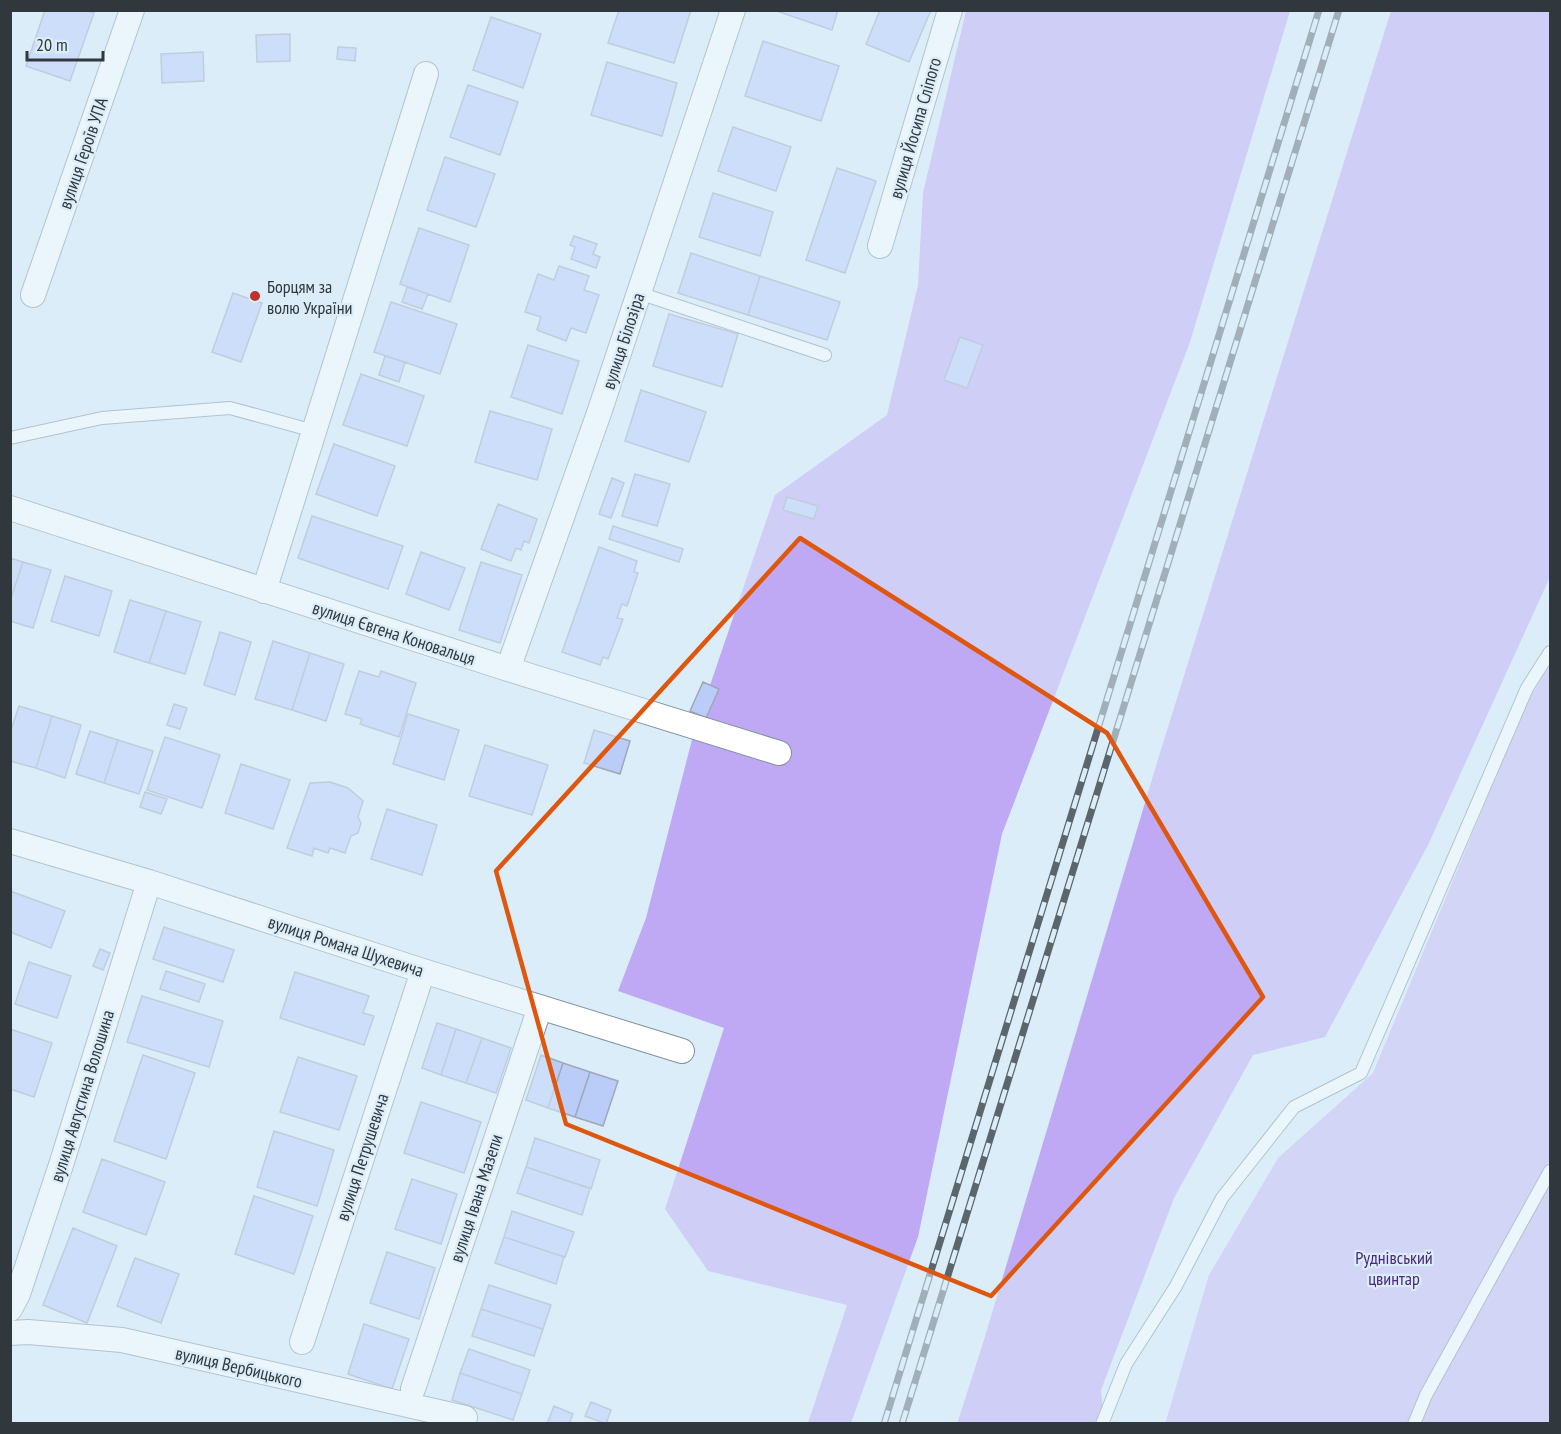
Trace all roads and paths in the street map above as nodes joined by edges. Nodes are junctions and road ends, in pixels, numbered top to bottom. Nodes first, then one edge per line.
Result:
1 (132, 10) edge
2 (733, 10) edge
3 (950, 10) edge
4 (426, 74) dead end
5 (880, 246) dead end
6 (639, 293) junction
7 (33, 295) dead end
8 (825, 355) dead end
9 (314, 430) junction
10 (10, 438) edge
11 (10, 508) edge
12 (264, 591) junction
13 (1551, 652) edge
14 (508, 669) junction
15 (779, 753) dead end
16 (10, 841) edge
17 (149, 882) junction
18 (423, 971) junction
19 (540, 1007) junction
20 (682, 1051) dead end
21 (1551, 1171) edge
22 (10, 1309) edge
23 (10, 1333) edge
24 (302, 1342) dead end
25 (413, 1389) dead end
26 (465, 1418) dead end
27 (1102, 1424) edge
28 (1414, 1424) edge

1 - 7 street, вулиця Героїв УПА
2 - 6 street, вулиця Білозіра
3 - 5 street, вулиця Йосипа Сліпого
4 - 9 street
6 - 8 lane
6 - 14 street, вулиця Білозіра
9 - 10 lane
9 - 12 street
11 - 12 street, вулиця Євгена Коновальця
12 - 14 street, вулиця Євгена Коновальця
13 - 27 lane
14 - 15 street, вулиця Євгена Коновальця
16 - 17 street, вулиця Романа Шухевича
17 - 18 street, вулиця Романа Шухевича
17 - 22 street, вулиця Августина Волошина
18 - 19 street, вулиця Романа Шухевича
18 - 24 street, вулиця Петрушевича
19 - 20 street, вулиця Романа Шухевича
19 - 25 street, вулиця Івана Мазепи
21 - 28 lane
23 - 26 street, вулиця Вербицького

